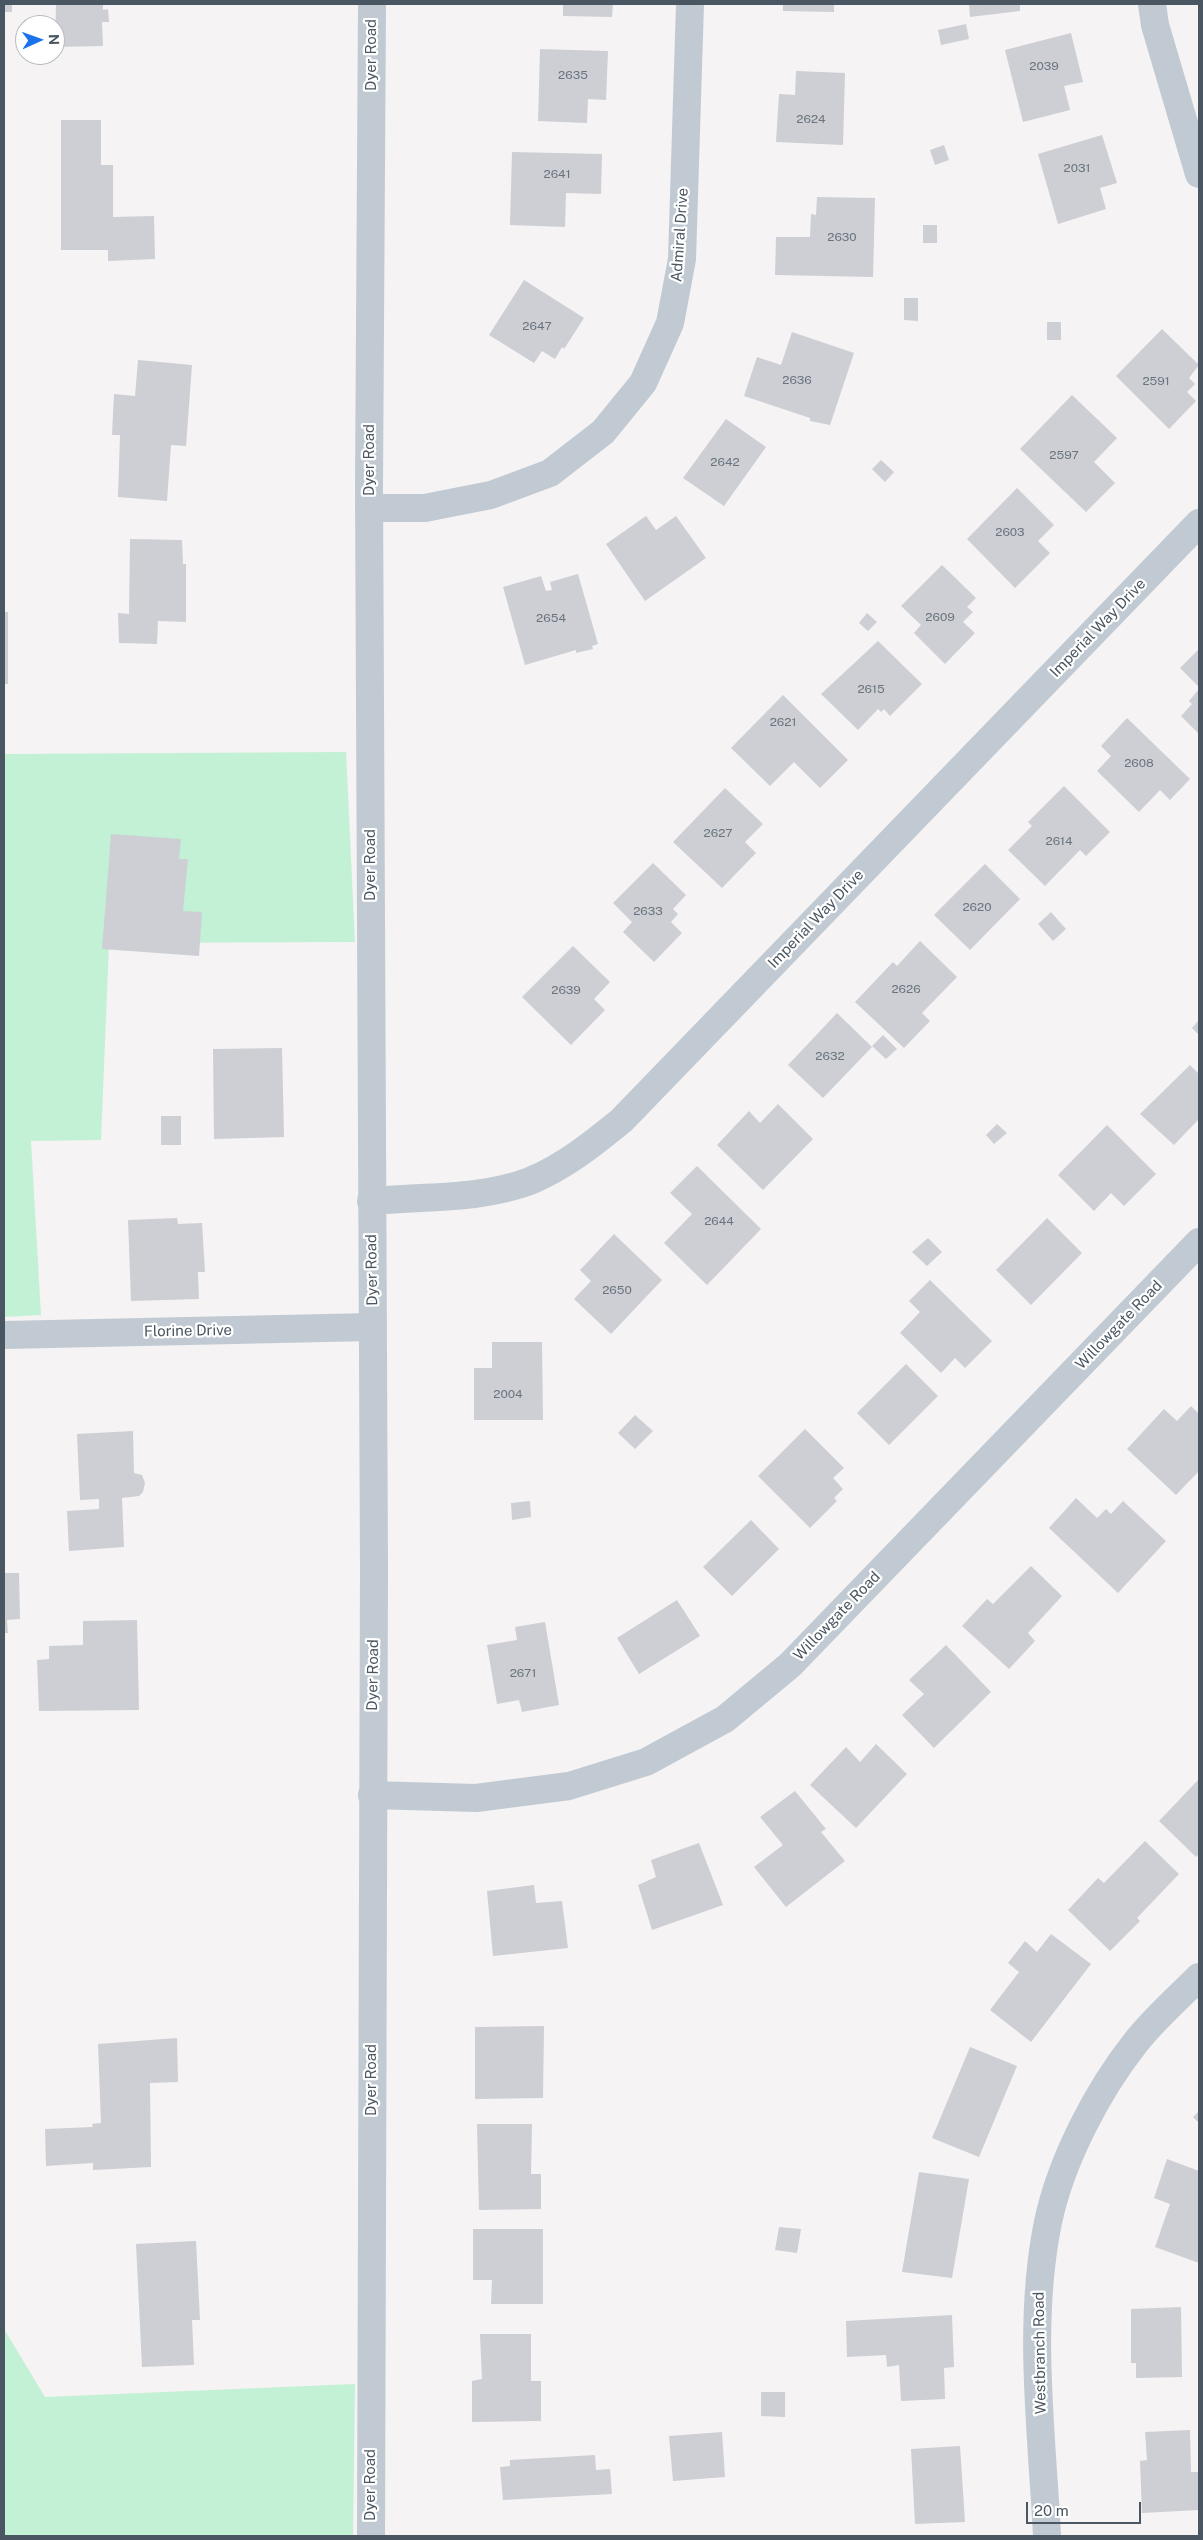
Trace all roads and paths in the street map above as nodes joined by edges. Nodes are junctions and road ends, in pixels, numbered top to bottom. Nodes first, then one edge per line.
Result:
1 (372, 4) edge
2 (690, 4) edge
3 (1152, 4) edge
4 (1199, 174) edge
5 (369, 508) junction
6 (1199, 523) edge
7 (371, 1201) junction
8 (1199, 1242) edge
9 (372, 1327) junction
10 (4, 1335) edge
11 (372, 1795) junction
12 (1199, 1977) edge
13 (370, 2536) edge
14 (1046, 2536) edge

1 - 5 street, Dyer Road
2 - 5 street, Admiral Drive
3 - 4 street
5 - 7 street, Dyer Road
6 - 7 street, Imperial Way Drive
7 - 9 street, Dyer Road
8 - 11 street, Willowgate Road
9 - 10 street, Florine Drive
9 - 11 street, Dyer Road
11 - 13 street, Dyer Road
12 - 14 street, Westbranch Road

